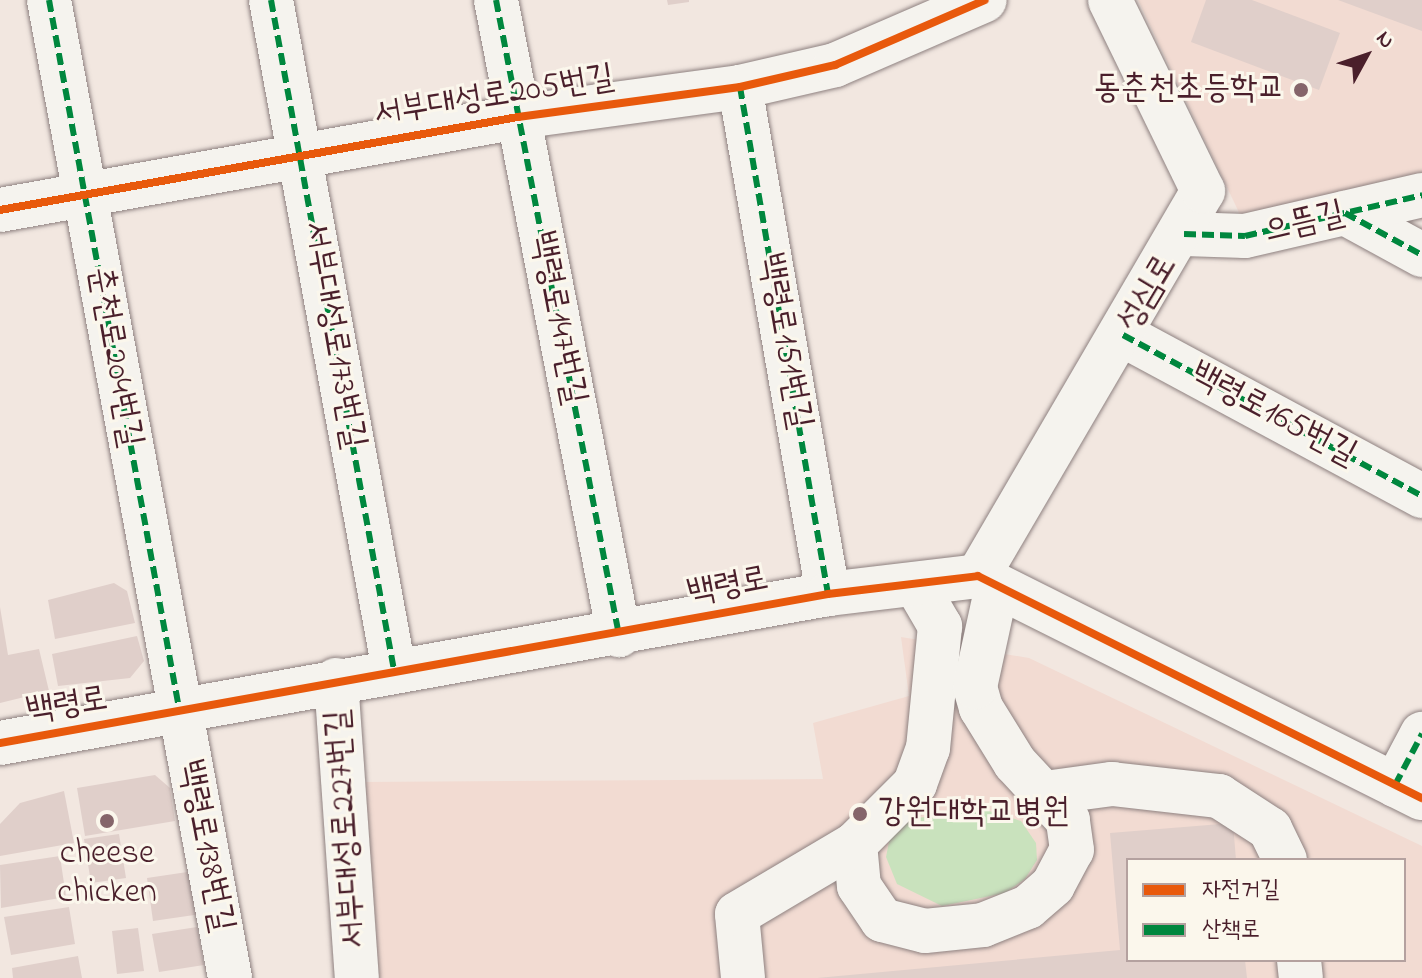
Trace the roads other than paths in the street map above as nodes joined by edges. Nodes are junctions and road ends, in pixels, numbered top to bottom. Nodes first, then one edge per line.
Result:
1 (49, 0) edge
2 (271, 0) edge
3 (496, 0) edge
4 (985, 0) edge
5 (1110, 0) edge
6 (740, 87) junction
7 (518, 117) junction
8 (300, 154) junction
9 (1422, 195) edge
10 (84, 197) junction
11 (0, 210) edge
12 (1345, 213) junction
13 (1184, 234) junction
14 (1422, 255) edge
15 (1123, 335) junction
16 (1422, 496) edge
17 (988, 581) junction
18 (916, 585) junction
19 (828, 594) junction
20 (619, 635) junction
21 (394, 670) junction
22 (336, 680) junction
23 (180, 714) junction
24 (1422, 734) edge
25 (0, 743) edge
26 (1409, 792) edge
27 (1045, 793) junction
28 (855, 844) junction
29 (1284, 858) edge
30 (230, 978) edge
31 (357, 978) edge
32 (743, 978) edge

1 - 10 street, 춘천로204번길
2 - 8 street, 서부대성로173번길
3 - 7 street, 백령로147번길
4 - 6 street, 서부대성로205번길
5 - 13 street, 성심로
6 - 7 street, 서부대성로205번길
6 - 19 street, 백령로151번길
7 - 8 street, 서부대성로205번길
7 - 20 street, 백령로147번길
8 - 10 street, 서부대성로205번길
8 - 21 street, 서부대성로173번길
9 - 12 street, 으뜸길
10 - 11 street, 서부대성로205번길
10 - 23 street, 춘천로204번길
12 - 13 street, 으뜸길
12 - 14 street
13 - 15 street, 성심로
15 - 16 street, 백령로165번길
15 - 17 street, 성심로
17 - 18 street, 백령로
17 - 26 street
17 - 27 street, 성심로
18 - 19 street, 백령로
18 - 28 street
19 - 20 street, 백령로
20 - 21 street, 백령로
21 - 22 street, 백령로
22 - 23 street, 백령로
22 - 31 street, 서부대성로227번길
23 - 25 street, 백령로
23 - 30 street, 백령로138번길
24 - 26 street
27 - 28 street, 성심로
27 - 29 street
28 - 32 street

